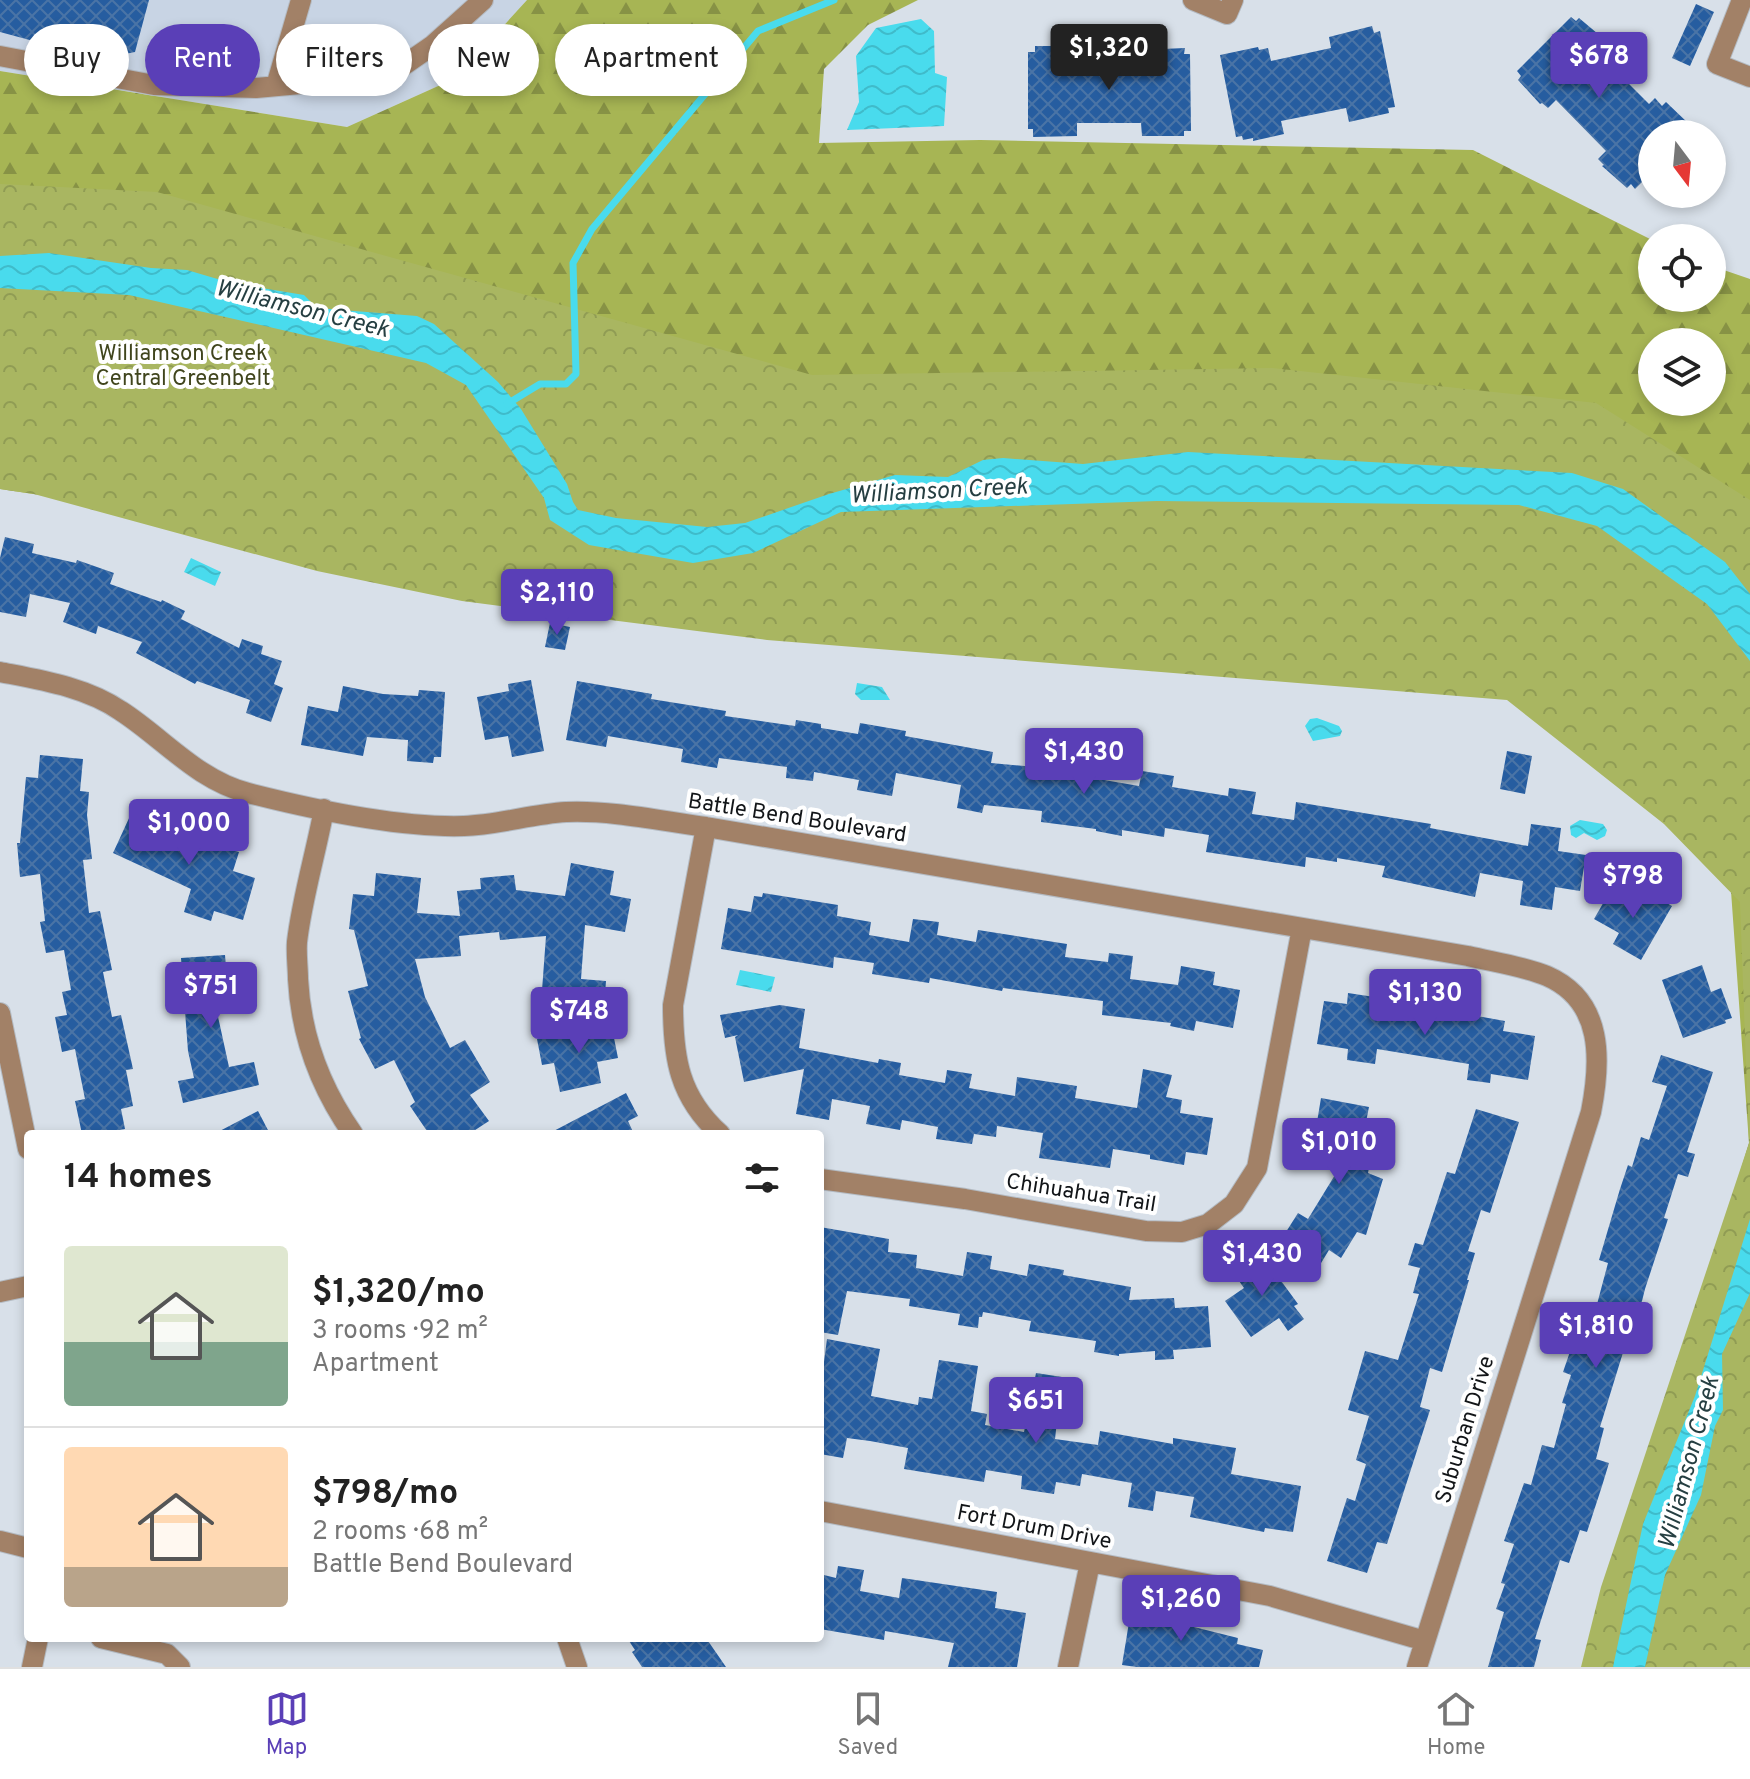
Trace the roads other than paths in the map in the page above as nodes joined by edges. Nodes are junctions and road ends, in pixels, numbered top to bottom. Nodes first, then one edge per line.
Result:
1 (301, 0) edge
2 (483, 0) edge
3 (1193, 0) edge
4 (1233, 0) edge
5 (1742, 0) edge
6 (294, 24) edge
7 (0, 56) edge
8 (412, 60) edge
9 (1750, 77) edge
10 (276, 86) edge
11 (0, 672) edge
12 (324, 809) junction
13 (706, 827) junction
14 (1302, 928) junction
15 (0, 1013) edge
16 (1590, 1023) joint
17 (24, 1130) edge
18 (350, 1130) edge
19 (717, 1130) edge
20 (824, 1180) edge
21 (24, 1287) edge
22 (0, 1292) edge
23 (824, 1512) edge
24 (0, 1541) edge
25 (24, 1547) edge
26 (1090, 1563) junction
27 (1425, 1641) junction
28 (37, 1642) edge
29 (118, 1642) edge
30 (568, 1642) edge
31 (32, 1667) edge
32 (180, 1667) edge
33 (577, 1667) edge
34 (1068, 1667) edge
35 (1417, 1667) edge

1 - 6 street
2 - 8 street
3 - 4 street
5 - 9 street
7 - 10 street
11 - 12 street, Battle Bend Boulevard
12 - 13 street, Battle Bend Boulevard
12 - 18 street
13 - 14 street, Battle Bend Boulevard
13 - 19 street
14 - 16 street, Battle Bend Boulevard
14 - 20 street, Chihuahua Trail
15 - 17 street
16 - 27 street, Suburban Drive
21 - 22 street
23 - 26 street, Fort Drum Drive
24 - 25 street
26 - 27 street, Fort Drum Drive
26 - 34 street
27 - 35 street, Suburban Drive
28 - 31 street
29 - 32 street
30 - 33 street

